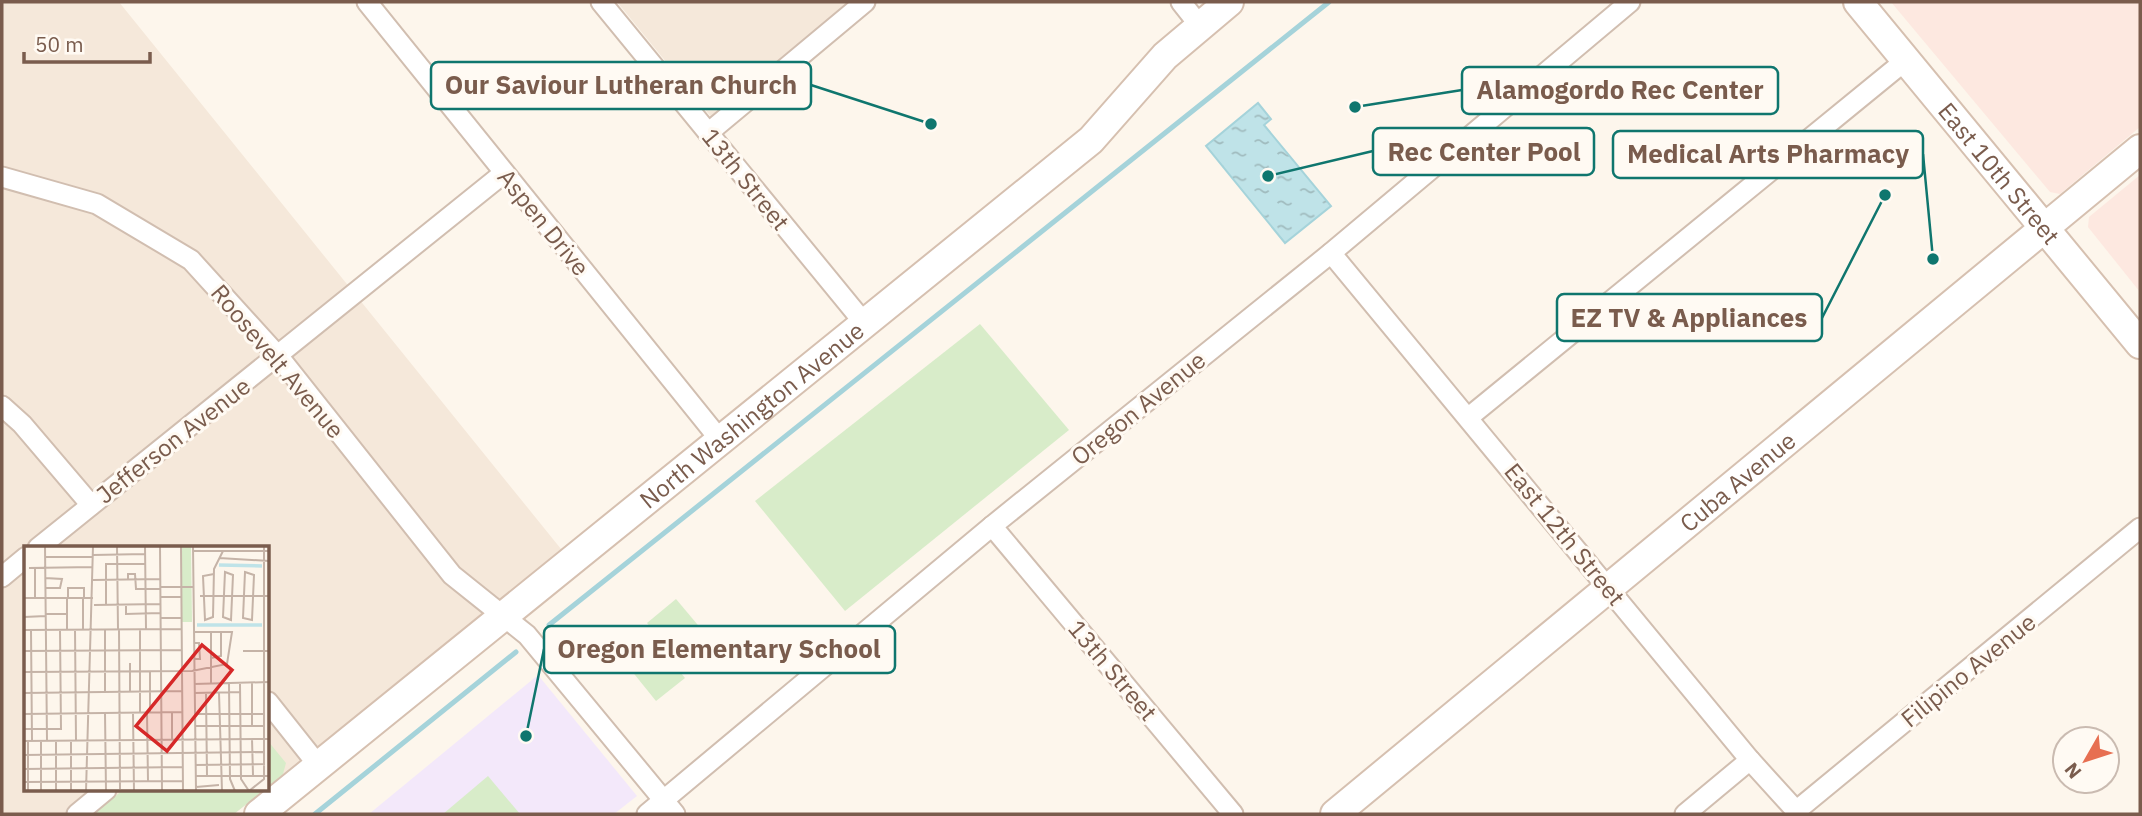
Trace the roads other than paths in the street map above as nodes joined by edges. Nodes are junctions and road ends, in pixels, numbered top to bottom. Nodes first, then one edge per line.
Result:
1 (367, 2) edge
2 (601, 2) edge
3 (865, 2) edge
4 (1181, 2) edge
5 (1229, 2) edge
6 (1630, 2) edge
7 (1858, 2) edge
8 (1200, 26) junction
9 (1906, 60) junction
10 (709, 133) junction
11 (2140, 149) edge
12 (504, 173) junction
13 (2, 177) edge
14 (2043, 227) junction
15 (1331, 253) junction
16 (865, 324) junction
17 (2140, 344) edge
18 (279, 357) junction
19 (2, 406) edge
20 (1469, 417) junction
21 (721, 441) junction
22 (91, 505) junction
23 (992, 526) junction
24 (2140, 528) edge
25 (40, 546) edge
26 (24, 559) edge
27 (2, 577) edge
28 (1610, 589) junction
29 (504, 615) junction
30 (270, 705) edge
31 (1750, 760) junction
32 (318, 765) junction
33 (104, 792) edge
34 (669, 807) edge
35 (1797, 813) edge
36 (77, 814) edge
37 (259, 814) edge
38 (647, 814) edge
39 (1233, 814) edge
40 (1335, 814) edge
41 (1685, 814) edge

1 - 12 street, Aspen Drive
2 - 10 street, 13th Street
3 - 10 street
4 - 8 street
5 - 8 main road, North Washington Avenue
6 - 15 street, Oregon Avenue
7 - 9 main road, East 10th Street
8 - 16 main road, North Washington Avenue
9 - 14 main road, East 10th Street
9 - 20 street
10 - 16 street, 13th Street
11 - 14 main road, Cuba Avenue
12 - 18 street, Jefferson Avenue
12 - 21 street, Aspen Drive
13 - 18 street, Roosevelt Avenue
14 - 17 main road, East 10th Street
14 - 28 main road, Cuba Avenue
15 - 20 street, East 12th Street
15 - 23 street, Oregon Avenue
16 - 21 main road, North Washington Avenue
18 - 22 street, Jefferson Avenue
18 - 29 street, Roosevelt Avenue
19 - 22 street
20 - 28 street, East 12th Street
21 - 29 main road, North Washington Avenue
22 - 25 street, Jefferson Avenue
23 - 34 street, Oregon Avenue
23 - 39 street, 13th Street
24 - 35 street, Filipino Avenue
26 - 27 street
28 - 31 street, East 12th Street
28 - 40 main road, Cuba Avenue
29 - 32 main road, North Washington Avenue
29 - 34 street, Roosevelt Avenue
30 - 32 street
31 - 35 street, East 12th Street
31 - 41 street
32 - 37 main road, North Washington Avenue
33 - 36 street
34 - 38 street, Oregon Avenue

